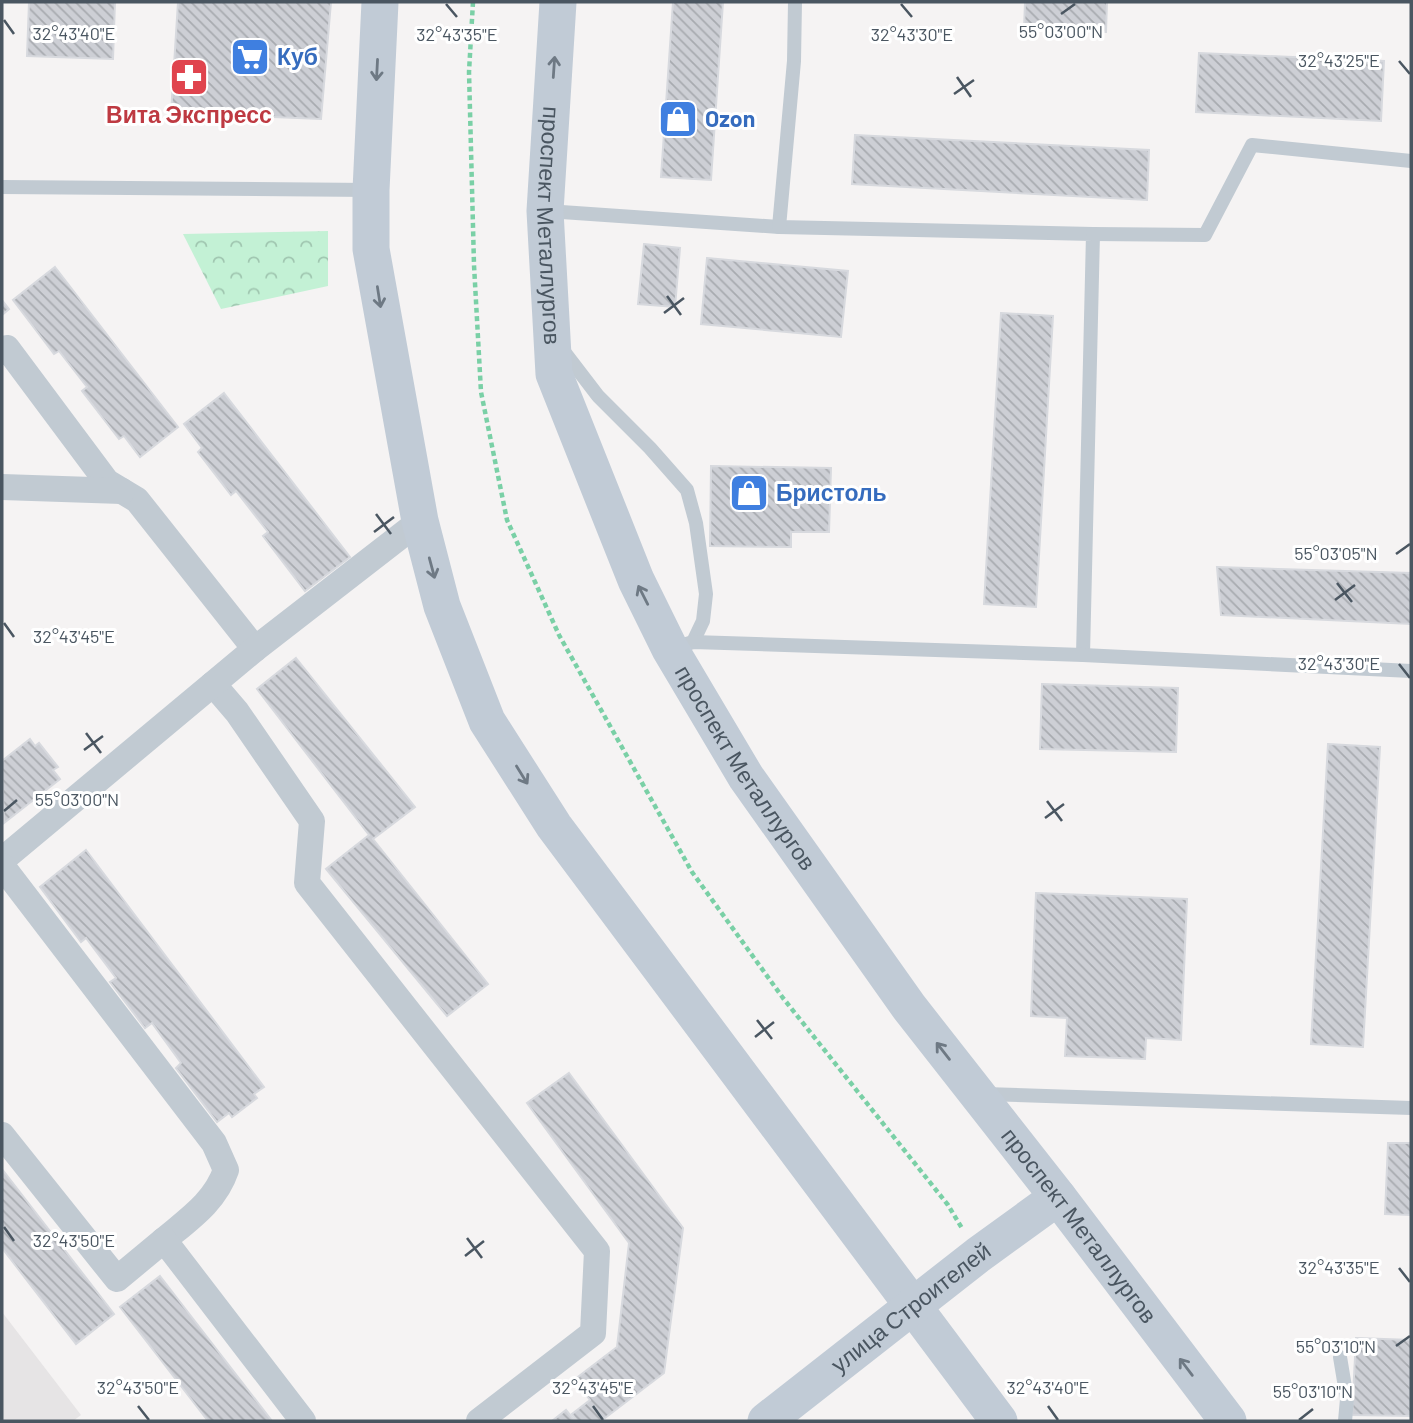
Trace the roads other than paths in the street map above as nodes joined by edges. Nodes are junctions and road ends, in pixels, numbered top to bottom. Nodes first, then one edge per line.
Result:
1 (380, 2) edge
2 (558, 2) edge
3 (795, 2) edge
4 (1411, 161) edge
5 (2, 187) edge
6 (371, 190) junction
7 (545, 211) junction
8 (779, 227) junction
9 (1093, 233) junction
10 (552, 336) junction
11 (2, 352) edge
12 (2, 487) edge
13 (122, 491) junction
14 (420, 521) junction
15 (682, 646) junction
16 (255, 649) junction
17 (1083, 655) junction
18 (1411, 671) edge
19 (213, 684) junction
20 (2, 860) edge
21 (2, 866) edge
22 (976, 1094) junction
23 (1411, 1108) edge
24 (2, 1135) edge
25 (1058, 1196) junction
26 (164, 1240) junction
27 (911, 1308) junction
28 (1340, 1357) dead end
29 (303, 1421) edge
30 (479, 1421) edge
31 (766, 1421) edge
32 (999, 1421) edge
33 (1227, 1421) edge
34 (1345, 1421) edge

1 -> 6 street
7 -> 2 street, проспект Металлургов
3 - 8 lane
4 - 9 lane
5 - 6 lane
6 -> 14 street
7 - 8 lane
7 - 10 street, проспект Металлургов
8 - 9 lane
9 - 17 lane
15 -> 10 street, проспект Металлургов
10 - 15 lane
11 - 13 street
12 - 13 street
13 - 16 street
14 - 16 street
14 -> 27 street
15 - 17 lane
22 -> 15 street, проспект Металлургов
16 - 19 street
17 - 18 lane
19 - 20 street
19 - 30 street
21 - 26 street
22 - 23 lane
22 - 25 street, проспект Металлургов
24 - 26 street
25 - 27 street, улица Строителей
33 -> 25 street, проспект Металлургов
26 - 29 street
27 - 31 street, улица Строителей
27 - 32 street
28 - 34 lane

